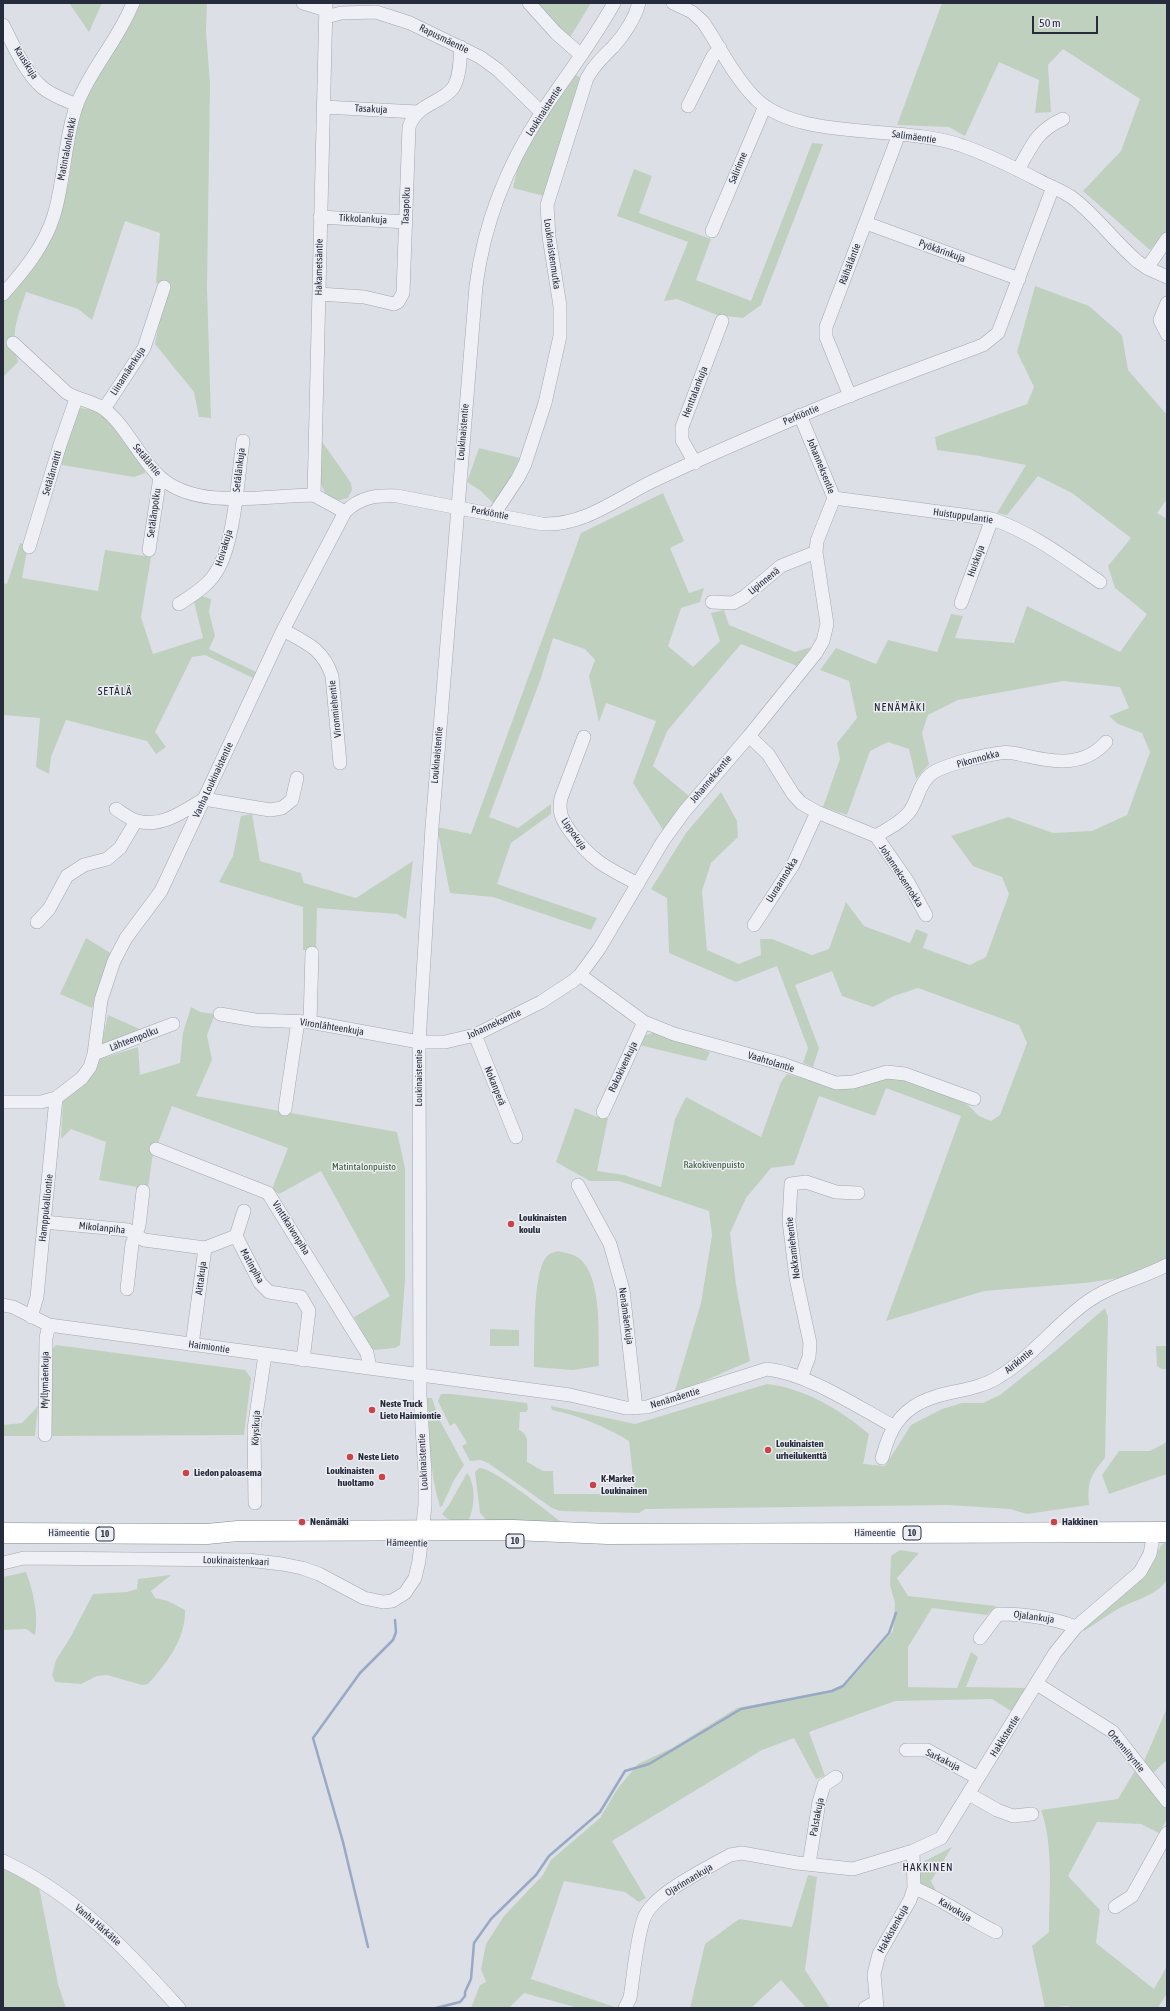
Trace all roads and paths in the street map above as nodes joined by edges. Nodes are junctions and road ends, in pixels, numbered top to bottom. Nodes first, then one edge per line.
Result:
1 (133, 3) edge
2 (303, 3) edge
3 (529, 3) edge
4 (614, 3) edge
5 (639, 3) edge
6 (672, 3) edge
7 (378, 7) edge
8 (326, 10) edge
9 (3, 25) edge
10 (462, 48) junction
11 (720, 48) junction
12 (581, 55) junction
13 (77, 105) junction
14 (688, 106) dead end
15 (765, 106) junction
16 (324, 107) junction
17 (417, 112) junction
18 (542, 113) junction
19 (1063, 119) dead end
20 (899, 134) junction
21 (1018, 170) junction
22 (1053, 187) junction
23 (320, 217) junction
24 (406, 222) junction
25 (866, 223) junction
26 (712, 231) dead end
27 (1167, 239) edge
28 (1147, 268) junction
29 (1167, 277) edge
30 (1019, 279) junction
31 (164, 287) dead end
32 (3, 294) edge
33 (319, 294) junction
34 (1167, 303) edge
35 (722, 321) dead end
36 (1167, 334) edge
37 (13, 343) dead end
38 (850, 396) junction
39 (76, 399) junction
40 (104, 409) junction
41 (800, 415) junction
42 (243, 441) dead end
43 (695, 462) junction
44 (160, 477) junction
45 (314, 495) junction
46 (834, 498) junction
47 (236, 499) junction
48 (457, 507) junction
49 (345, 512) junction
50 (494, 514) junction
51 (992, 519) junction
52 (29, 548) dead end
53 (149, 550) dead end
54 (816, 552) junction
55 (1100, 582) dead end
56 (712, 602) dead end
57 (961, 602) dead end
58 (179, 604) dead end
59 (283, 630) junction
60 (749, 736) junction
61 (584, 737) dead end
62 (1106, 742) dead end
63 (340, 763) dead end
64 (297, 778) dead end
65 (204, 799) junction
66 (116, 809) dead end
67 (817, 812) junction
68 (136, 821) junction
69 (876, 836) junction
70 (638, 884) junction
71 (926, 915) dead end
72 (37, 922) dead end
73 (754, 925) dead end
74 (312, 953) dead end
75 (580, 975) junction
76 (220, 1014) dead end
77 (304, 1022) junction
78 (644, 1022) junction
79 (173, 1024) dead end
80 (475, 1035) junction
81 (419, 1042) junction
82 (94, 1054) junction
83 (56, 1098) junction
84 (974, 1099) dead end
85 (3, 1102) edge
86 (285, 1109) dead end
87 (603, 1112) dead end
88 (516, 1137) dead end
89 (156, 1149) dead end
90 (578, 1186) dead end
91 (143, 1191) dead end
92 (858, 1193) dead end
93 (244, 1211) dead end
94 (44, 1222) junction
95 (136, 1235) junction
96 (236, 1236) junction
97 (204, 1248) junction
98 (1167, 1265) edge
99 (127, 1289) dead end
100 (3, 1305) edge
101 (31, 1317) junction
102 (49, 1325) junction
103 (192, 1345) junction
104 (265, 1355) junction
105 (303, 1360) junction
106 (370, 1368) junction
107 (420, 1374) junction
108 (801, 1378) junction
109 (636, 1408) junction
110 (894, 1426) junction
111 (45, 1436) dead end
112 (882, 1458) dead end
113 (255, 1503) dead end
114 (1160, 1532) edge
115 (3, 1534) edge
116 (422, 1537) junction
117 (3, 1563) edge
118 (1076, 1627) junction
119 (980, 1638) dead end
120 (1037, 1684) junction
121 (906, 1750) dead end
122 (836, 1777) dead end
123 (978, 1778) junction
124 (969, 1794) junction
125 (1167, 1801) edge
126 (1032, 1814) dead end
127 (1167, 1833) edge
128 (913, 1851) junction
129 (3, 1860) edge
130 (809, 1864) junction
131 (914, 1888) junction
132 (1115, 1907) dead end
133 (996, 1932) dead end
134 (872, 2006) edge
135 (179, 2008) edge
136 (625, 2008) edge

1 - 13 street, Matintalonlenkki
2 - 8 street
3 - 12 street
4 - 12 street, Loukinaistentie
5 - 50 street, Loukinaistenmutka
6 - 11 street, Salimäentie
7 - 8 street, Rapusmäentie
7 - 10 street, Rapusmäentie
8 - 16 street, Hakametsäntie
9 - 13 street, Kausikuja
10 - 17 street
10 - 18 street, Rapusmäentie
11 - 14 street
11 - 15 street, Salimäentie
12 - 18 street, Loukinaistentie
13 - 32 street, Matintalonlenkki
15 - 20 street, Salimäentie
15 - 26 street, Salirinne
16 - 17 street, Tasakuja
16 - 23 street, Hakametsäntie
17 - 24 street, Tasapolku
18 - 48 street, Loukinaistentie
19 - 21 street
20 - 21 street, Salimäentie
20 - 25 street, Räihäläntie
21 - 22 street, Salimäentie
22 - 28 street, Salimäentie
22 - 30 street, Perkiöntie
23 - 24 street, Tikkolankuja
23 - 33 street, Hakametsäntie
24 - 33 street, Tasapolku
25 - 30 street, Pyökärinkuja
25 - 38 street, Räihäläntie
27 - 28 street
28 - 29 street, Salimäentie
30 - 38 street, Perkiöntie
31 - 40 street, Liinamäenkuja
33 - 45 street, Hakametsäntie
34 - 36 street
35 - 43 street, Henttalankuja
37 - 39 street
38 - 41 street, Perkiöntie
39 - 40 street
39 - 52 street, Setälänraitti
40 - 44 street, Setäläntie
41 - 43 street, Perkiöntie
41 - 46 street, Johanneksentie
42 - 47 street, Setälänkuja
43 - 50 street, Perkiöntie
44 - 47 street, Setäläntie
44 - 53 street, Setälänpolku
45 - 47 street, Setäläntie
45 - 49 street
46 - 51 street, Huistuppulantie
46 - 54 street, Johanneksentie
47 - 58 street, Hoivakuja
48 - 49 street, Vanha Loukinaistentie
48 - 50 street, Perkiöntie
48 - 81 street, Loukinaistentie
49 - 59 street, Vanha Loukinaistentie
51 - 55 street, Huistuppulantie
51 - 57 street, Huiskuja
54 - 56 street, Lipinnenä
54 - 60 street, Johanneksentie
59 - 63 street, Vironmiehentie
59 - 65 street, Vanha Loukinaistentie
60 - 67 street, Johanneksennokka
60 - 70 street, Johanneksentie
61 - 70 street, Lippokuja
62 - 69 street, Pikonnokka
64 - 65 street
65 - 68 street
65 - 82 street, Vanha Loukinaistentie
66 - 68 street
67 - 69 street, Johanneksennokka
67 - 73 street, Uuraannokka
68 - 72 street
69 - 71 street, Johanneksennokka
70 - 75 street, Johanneksentie
74 - 77 street
75 - 78 street, Vaahtolantie
75 - 80 street, Johanneksentie
76 - 77 street, Vironlähteenkuja
77 - 81 street, Vironlähteenkuja
77 - 86 street
78 - 84 street, Vaahtolantie
78 - 87 street, Rakokivenkuja
79 - 82 street, Lähteenpolku
80 - 81 street, Johanneksentie
80 - 88 street, Nokanperä
81 - 107 street, Loukinaistentie
82 - 83 street, Vanha Loukinaistentie
83 - 85 street, Vanha Loukinaistentie
83 - 94 street, Hamppukalliontie
89 - 106 street, Vinttikaivonpiha
90 - 109 street, Nenämäenkuja
91 - 95 street
92 - 108 street, Nokkamiehentie
93 - 96 street
94 - 95 street, Mikolanpiha
94 - 101 street, Hamppukalliontie
95 - 97 street, Mikolanpiha
95 - 99 street
96 - 97 street, Aittakuja
96 - 105 street, Matinpiha
97 - 103 street, Aittakuja
98 - 110 street, Airikintie
100 - 101 street, Haimiontie
101 - 102 street, Haimiontie
102 - 103 street, Haimiontie
102 - 111 street, Myllymäenkuja
103 - 104 street, Haimiontie
104 - 105 street, Haimiontie
104 - 113 street, Köysikuja
105 - 106 street, Haimiontie
106 - 107 street, Haimiontie
107 - 109 street, Nenämäentie
107 - 116 street, Loukinaistentie
108 - 109 street, Nenämäentie
108 - 110 street, Nenämäentie
110 - 112 street, Airikintie
114 - 116 highway, Hämeentie / 10
114 - 118 street, Hakkistentie
115 - 116 highway, Hämeentie / 10
116 - 117 street, Loukinaistenkaari
118 - 119 street, Ojalankuja
118 - 120 street, Hakkistentie
120 - 123 street, Hakkistentie
120 - 125 street, Ortenniityntie
121 - 123 street, Sarkakuja
122 - 130 street, Palstakuja
123 - 124 street, Hakkistentie
124 - 126 street
124 - 128 street, Hakkistentie
127 - 132 street
128 - 130 street, Hakkistentie
128 - 131 street, Hakkistenkuja
129 - 135 street, Vanha Härkätie
130 - 136 street, Ojarinnankuja
131 - 133 street, Kaivokuja
131 - 134 street, Hakkistenkuja

